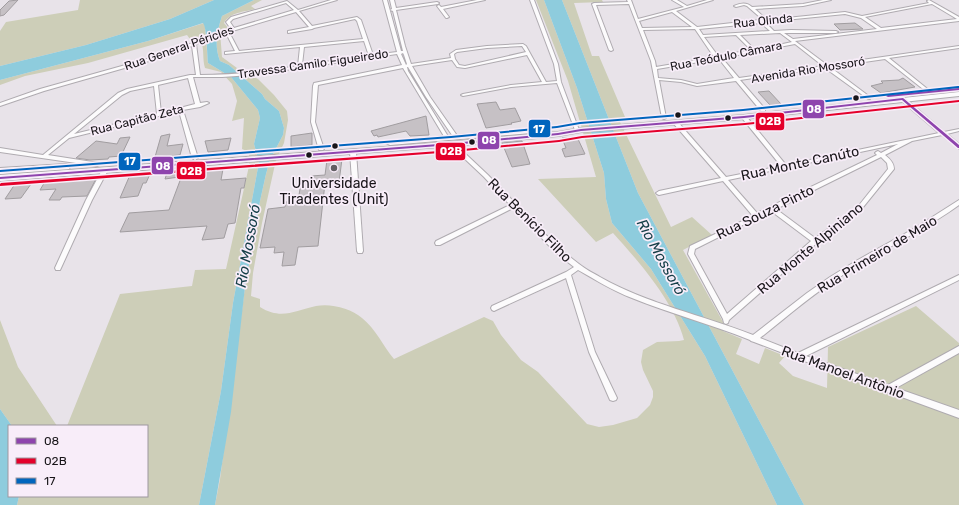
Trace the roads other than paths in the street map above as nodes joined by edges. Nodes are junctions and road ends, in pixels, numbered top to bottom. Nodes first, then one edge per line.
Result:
1 (335, 0) edge
2 (385, 0) edge
3 (392, 0) edge
4 (483, 0) edge
5 (532, 0) edge
6 (674, 0) edge
7 (711, 0) edge
8 (829, 0) edge
9 (927, 0) edge
10 (471, 1) edge
11 (629, 1) edge
12 (436, 2) edge
13 (932, 3) junction
14 (736, 6) dead end
15 (687, 7) junction
16 (441, 8) junction
17 (752, 8) junction
18 (298, 10) junction
19 (394, 10) junction
20 (388, 11) junction
21 (674, 11) junction
22 (447, 17) dead end
23 (861, 17) junction
24 (637, 20) junction
25 (763, 20) junction
26 (959, 20) edge
27 (312, 28) junction
28 (696, 28) junction
29 (233, 29) junction
30 (641, 29) junction
31 (881, 30) junction
32 (227, 32) junction
33 (289, 32) dead end
34 (773, 32) junction
35 (782, 32) junction
36 (849, 33) junction
37 (737, 34) junction
38 (702, 36) junction
39 (365, 40) junction
40 (795, 41) junction
41 (196, 43) junction
42 (302, 46) junction
43 (959, 47) edge
44 (611, 50) dead end
45 (754, 51) junction
46 (238, 52) junction
47 (405, 52) junction
48 (226, 53) dead end
49 (399, 53) junction
50 (528, 53) junction
51 (371, 56) junction
52 (719, 58) junction
53 (886, 58) junction
54 (453, 59) junction
55 (410, 65) junction
56 (300, 66) junction
57 (404, 66) junction
58 (829, 66) junction
59 (655, 68) junction
60 (198, 75) junction
61 (190, 76) junction
62 (657, 79) junction
63 (739, 80) junction
64 (559, 82) junction
65 (420, 83) junction
66 (544, 83) junction
67 (156, 84) junction
68 (413, 85) junction
69 (959, 89) edge
70 (928, 92) junction
71 (959, 94) edge
72 (463, 95) dead end
73 (901, 97) junction
74 (868, 98) junction
75 (207, 104) dead end
76 (0, 105) edge
77 (198, 106) junction
78 (817, 106) junction
79 (181, 110) junction
80 (763, 110) junction
81 (438, 112) junction
82 (431, 114) junction
83 (159, 115) junction
84 (744, 117) junction
85 (664, 118) junction
86 (675, 122) junction
87 (620, 125) junction
88 (578, 129) junction
89 (959, 130) edge
90 (942, 133) junction
91 (67, 137) junction
92 (456, 137) junction
93 (447, 138) junction
94 (911, 140) junction
95 (452, 144) junction
96 (399, 145) junction
97 (959, 147) edge
98 (871, 148) junction
99 (321, 149) junction
100 (0, 150) edge
101 (353, 152) junction
102 (284, 155) junction
103 (881, 155) junction
104 (44, 156) junction
105 (195, 158) junction
106 (248, 158) junction
107 (97, 164) junction
108 (145, 164) junction
109 (784, 166) junction
110 (105, 170) junction
111 (0, 171) edge
112 (0, 178) edge
113 (724, 178) junction
114 (659, 193) dead end
115 (959, 202) edge
116 (515, 205) junction
117 (959, 207) edge
118 (772, 209) junction
119 (943, 214) junction
120 (756, 216) junction
121 (815, 241) junction
122 (438, 243) dead end
123 (360, 251) dead end
124 (578, 267) junction
125 (58, 268) dead end
126 (568, 274) junction
127 (959, 277) edge
128 (494, 308) dead end
129 (726, 319) junction
130 (728, 328) junction
131 (753, 339) junction
132 (959, 349) edge
133 (798, 356) junction
134 (887, 388) junction
135 (614, 398) dead end
136 (959, 414) edge

1 - 18 street, Rua General Péricles
2 - 20 street
3 - 19 street
4 - 10 street
5 - 64 street
6 - 15 street
7 - 15 street
8 - 17 street
9 - 13 street
10 - 16 street
11 - 24 street
11 - 44 street
12 - 16 street
12 - 19 street
13 - 23 street
13 - 26 street
14 - 17 street
15 - 21 street
16 - 22 street
17 - 25 street
18 - 27 street
18 - 29 street, Rua General Péricles
18 - 29 street
19 - 20 street
19 - 47 street
20 - 49 street
21 - 24 street
21 - 28 street
23 - 25 street, Rua Olinda
23 - 31 street, Rua Olinda
24 - 30 street
25 - 28 street, Rua Olinda
25 - 34 street
26 - 31 street
27 - 33 street
27 - 39 street
28 - 30 street, Rua Olinda
28 - 38 street
29 - 32 street, Rua General Péricles
30 - 59 street
31 - 36 street
32 - 41 street, Rua General Péricles
32 - 46 street
34 - 35 street
34 - 37 street
35 - 36 street
35 - 40 street
36 - 40 street, Rua Teódulo Câmara
37 - 38 street
37 - 45 street
38 - 52 street
39 - 42 street
39 - 51 street
40 - 45 street, Rua Teódulo Câmara
40 - 58 street
41 - 60 street
41 - 76 street, Rua General Péricles
42 - 46 street
42 - 56 street
43 - 53 street, Avenida Rio Mossoró
45 - 52 street, Rua Teódulo Câmara
46 - 48 street
47 - 49 street, Travessa Camilo Figueiredo
47 - 55 street
49 - 51 street, Travessa Camilo Figueiredo
49 - 57 street
50 - 54 street
50 - 54 street
50 - 66 street
51 - 56 street, Travessa Camilo Figueiredo
52 - 59 street, Rua Teódulo Câmara
52 - 63 street
53 - 58 street, Avenida Rio Mossoró
53 - 70 street
54 - 55 street
55 - 57 street
55 - 65 street
56 - 60 street, Travessa Camilo Figueiredo
57 - 68 street
57 - 99 street
58 - 63 street, Avenida Rio Mossoró
58 - 74 street
59 - 62 street
60 - 61 street, Travessa Camilo Figueiredo
61 - 67 street, Travessa Camilo Figueiredo
61 - 77 street
62 - 63 street, Avenida Rio Mossoró
62 - 85 street
63 - 80 street
64 - 66 street
64 - 88 street
65 - 68 street
65 - 81 street
66 - 72 street
67 - 83 street
67 - 91 street, Travessa Camilo Figueiredo
68 - 82 street
69 - 70 main road
70 - 73 main road
71 - 73 main road
73 - 74 main road
73 - 78 main road
73 - 90 street
74 - 78 main road
75 - 77 street, Rua Capitão Zeta
77 - 79 street, Rua Capitão Zeta
78 - 80 main road
78 - 84 main road
79 - 83 street, Rua Capitão Zeta
79 - 105 street
80 - 85 main road
81 - 82 street
81 - 92 street
82 - 93 street
83 - 91 street, Rua Capitão Zeta
84 - 86 main road
84 - 109 street
85 - 87 main road
86 - 87 main road
86 - 113 street
87 - 88 main road
88 - 92 main road
88 - 95 main road
89 - 90 street
90 - 94 street, Rua Monte Canúto
90 - 97 street
91 - 104 street
92 - 93 main road
93 - 96 main road
94 - 98 street, Rua Monte Canúto
94 - 103 street, Rua Souza Pinto
95 - 96 main road
95 - 116 street, Rua Benício Filho
96 - 99 main road
96 - 101 main road
98 - 103 street, Rua Monte Alpiniano
98 - 109 street, Rua Monte Canúto
99 - 102 main road
100 - 104 street
101 - 102 main road
101 - 123 street
102 - 106 main road
103 - 118 street, Rua Souza Pinto
103 - 121 street, Rua Monte Alpiniano
104 - 107 street
105 - 106 main road
105 - 108 main road
106 - 108 main road
107 - 108 main road
107 - 111 main road
108 - 110 main road
109 - 113 street, Rua Monte Canúto
110 - 112 main road
110 - 125 street
113 - 114 street, Rua Monte Canúto
113 - 120 street
115 - 119 street, Rua Primeiro de Maio
116 - 122 street
116 - 124 street, Rua Benício Filho
117 - 119 street, Rua Primeiro de Maio
118 - 120 street, Rua Souza Pinto
118 - 121 street
119 - 131 street, Rua Primeiro de Maio
120 - 129 street, Rua Souza Pinto
121 - 129 street, Rua Monte Alpiniano
124 - 126 street
124 - 130 street, Rua Benício Filho
126 - 128 street
126 - 135 street
127 - 133 street
129 - 130 street
130 - 131 street, Rua Manoel Antônio
131 - 133 street, Rua Manoel Antônio
132 - 134 street
133 - 134 street, Rua Manoel Antônio
134 - 136 street, Rua Manoel Antônio

